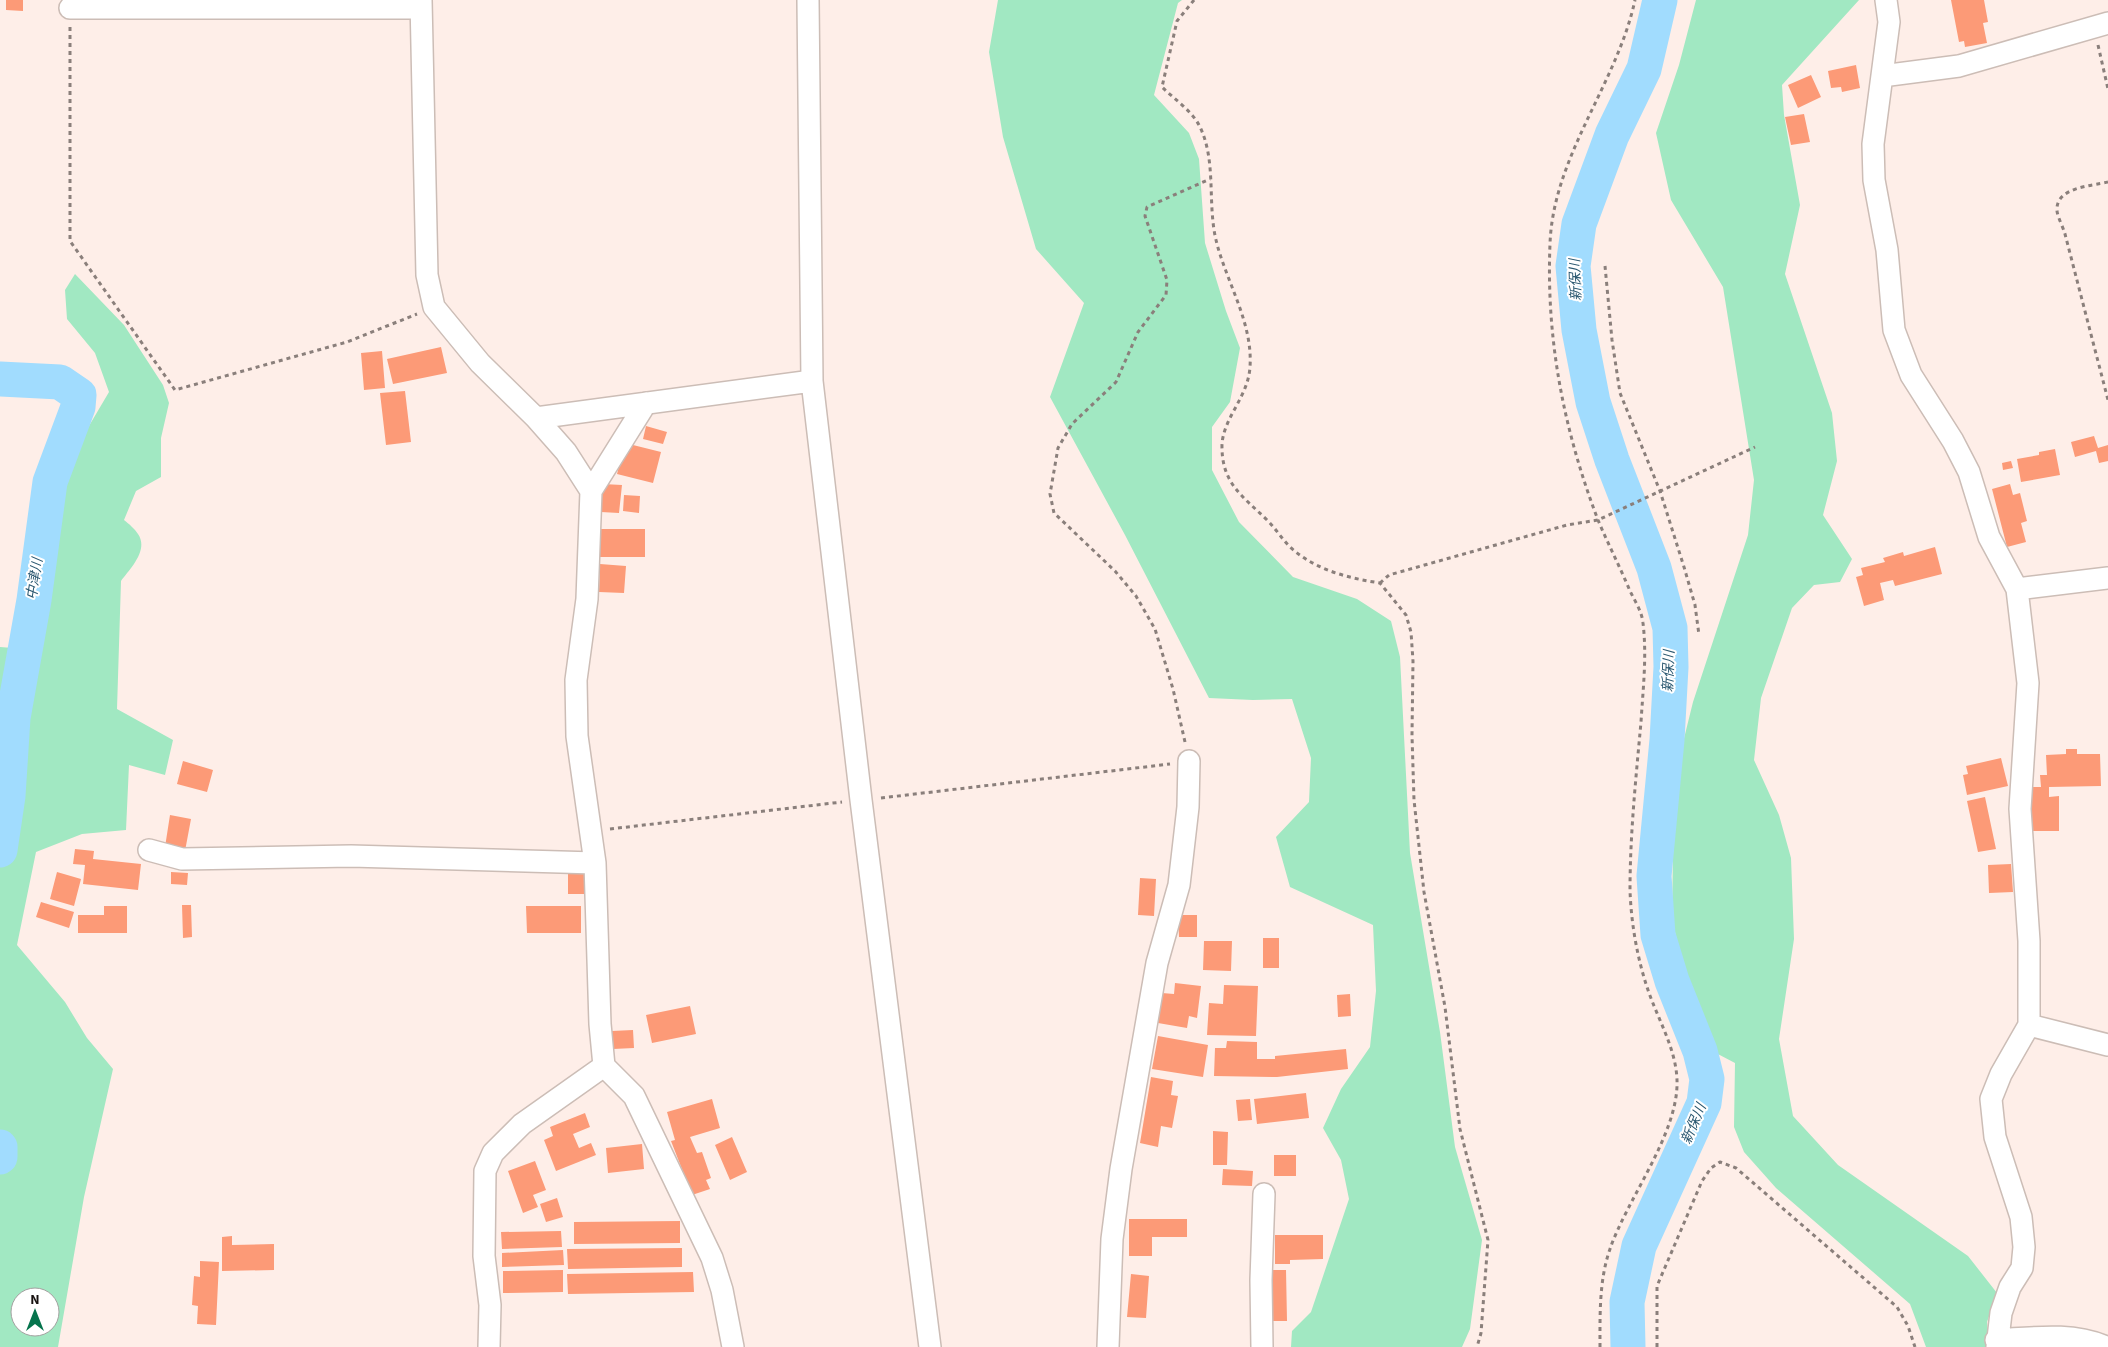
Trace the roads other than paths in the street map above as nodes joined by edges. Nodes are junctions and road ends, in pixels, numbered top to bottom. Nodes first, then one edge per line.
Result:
1 (808, 0) edge
2 (1886, 0) edge
3 (421, 4) edge
4 (70, 8) road end
5 (2101, 25) edge
6 (1882, 76) junction
7 (812, 381) junction
8 (646, 403) junction
9 (536, 418) junction
10 (591, 492) junction
11 (2108, 578) edge
12 (2018, 589) junction
13 (1189, 761) road end
14 (149, 850) dead end
15 (595, 862) junction
16 (2030, 1025) junction
17 (2108, 1045) edge
18 (604, 1066) junction
19 (1264, 1194) dead end
20 (1996, 1343) edge
21 (489, 1347) edge
22 (733, 1347) edge
23 (930, 1347) edge
24 (1108, 1347) edge
25 (1262, 1347) edge
26 (2106, 1347) edge

1 - 7 street
2 - 6 street
3 - 4 street
3 - 9 street
5 - 6 street
6 - 12 street
7 - 8 street
7 - 23 street
8 - 9 street
8 - 10 street
9 - 10 street
10 - 15 street
11 - 12 street
12 - 16 street
13 - 24 street
14 - 15 street
15 - 18 street
16 - 17 street
16 - 20 street
18 - 21 street
18 - 22 street
19 - 25 street
20 - 26 street

